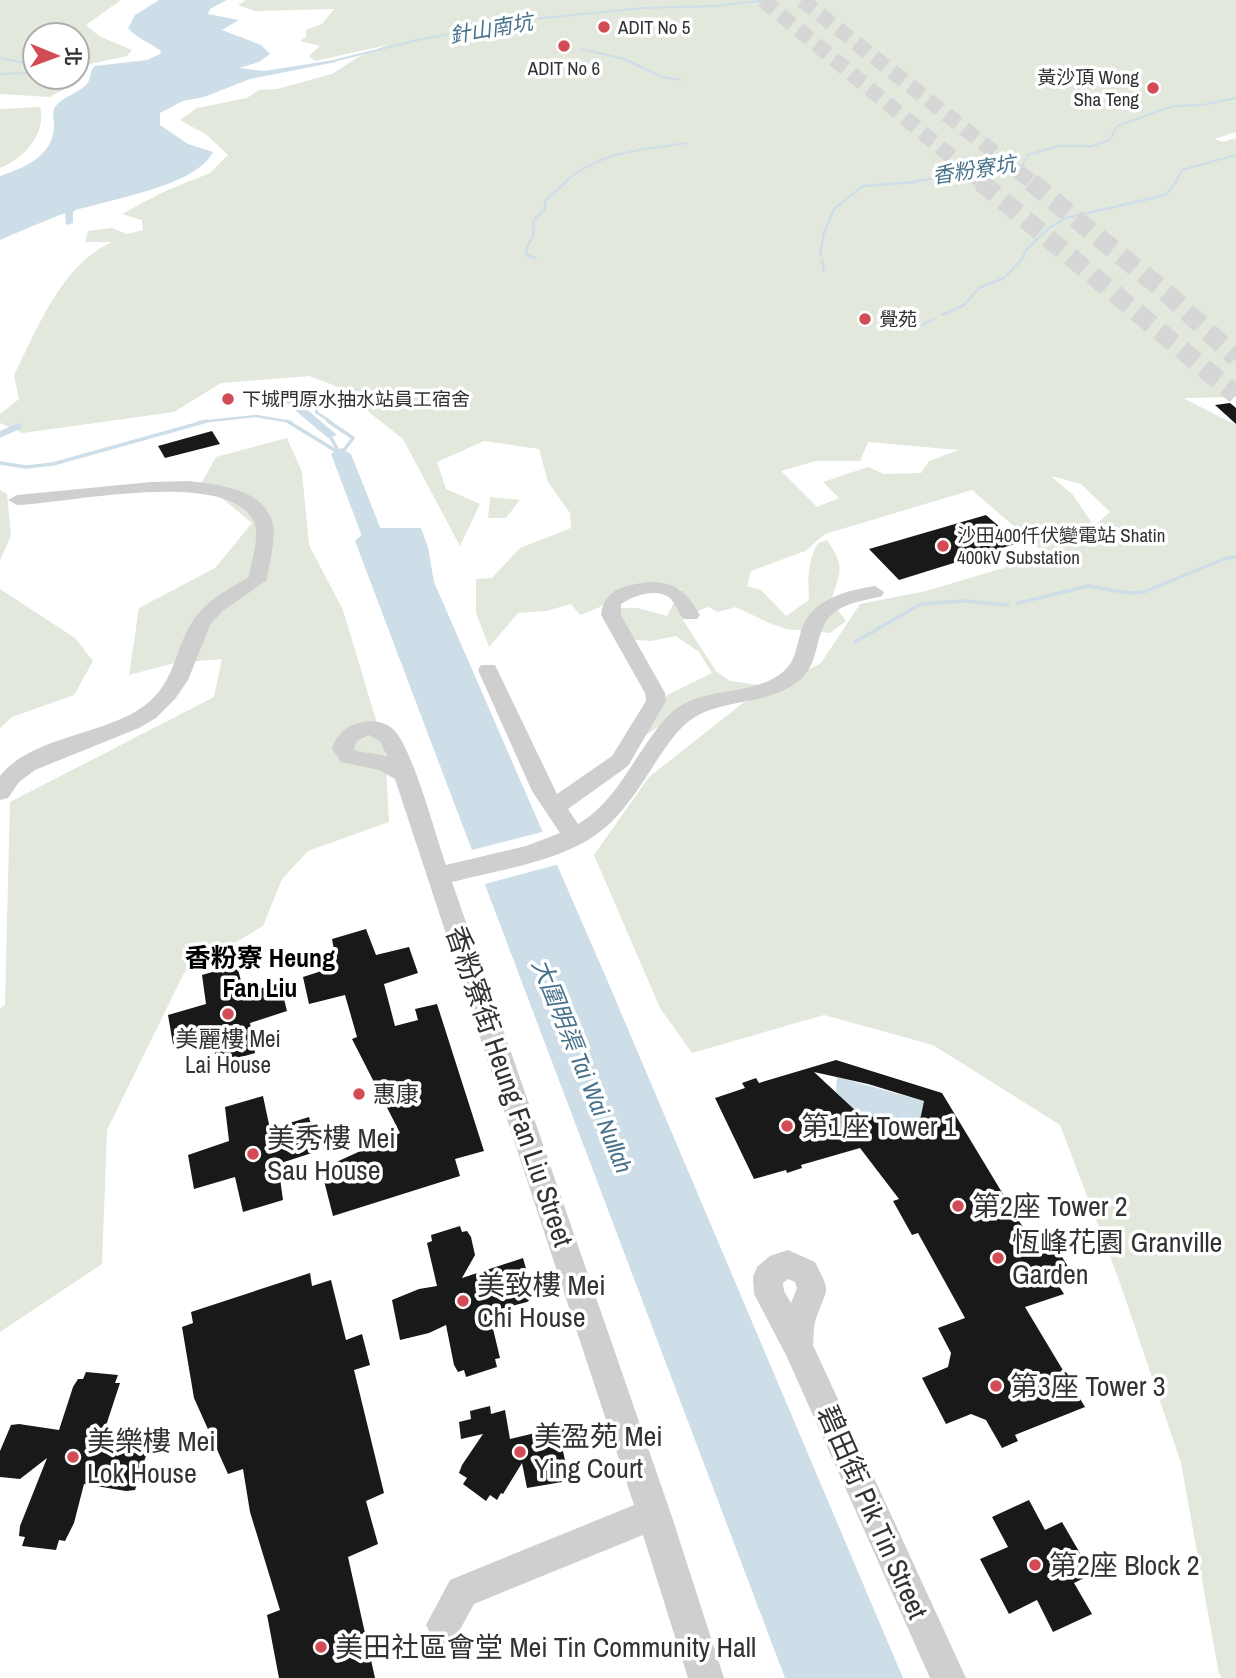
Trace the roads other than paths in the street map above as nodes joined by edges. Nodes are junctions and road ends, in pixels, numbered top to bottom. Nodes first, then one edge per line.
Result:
1 (17, 500) dead end
2 (875, 592) dead end
3 (690, 615) dead end
4 (488, 670) dead end
5 (403, 774) dead end
6 (0, 792) edge
7 (554, 808) junction
8 (575, 837) junction
9 (439, 876) junction
10 (798, 1346) dead end
11 (654, 1514) junction
12 (444, 1625) dead end
13 (706, 1678) edge
14 (948, 1678) edge

1 - 6 street
2 - 8 street
3 - 7 street
4 - 7 street
5 - 9 street, 香粉寮街 Heung Fan Liu Street
7 - 8 street
8 - 9 street
9 - 11 street, 香粉寮街 Heung Fan Liu Street
10 - 14 street, 碧田街 Pik Tin Street
11 - 12 street
11 - 13 street, 香粉寮街 Heung Fan Liu Street

